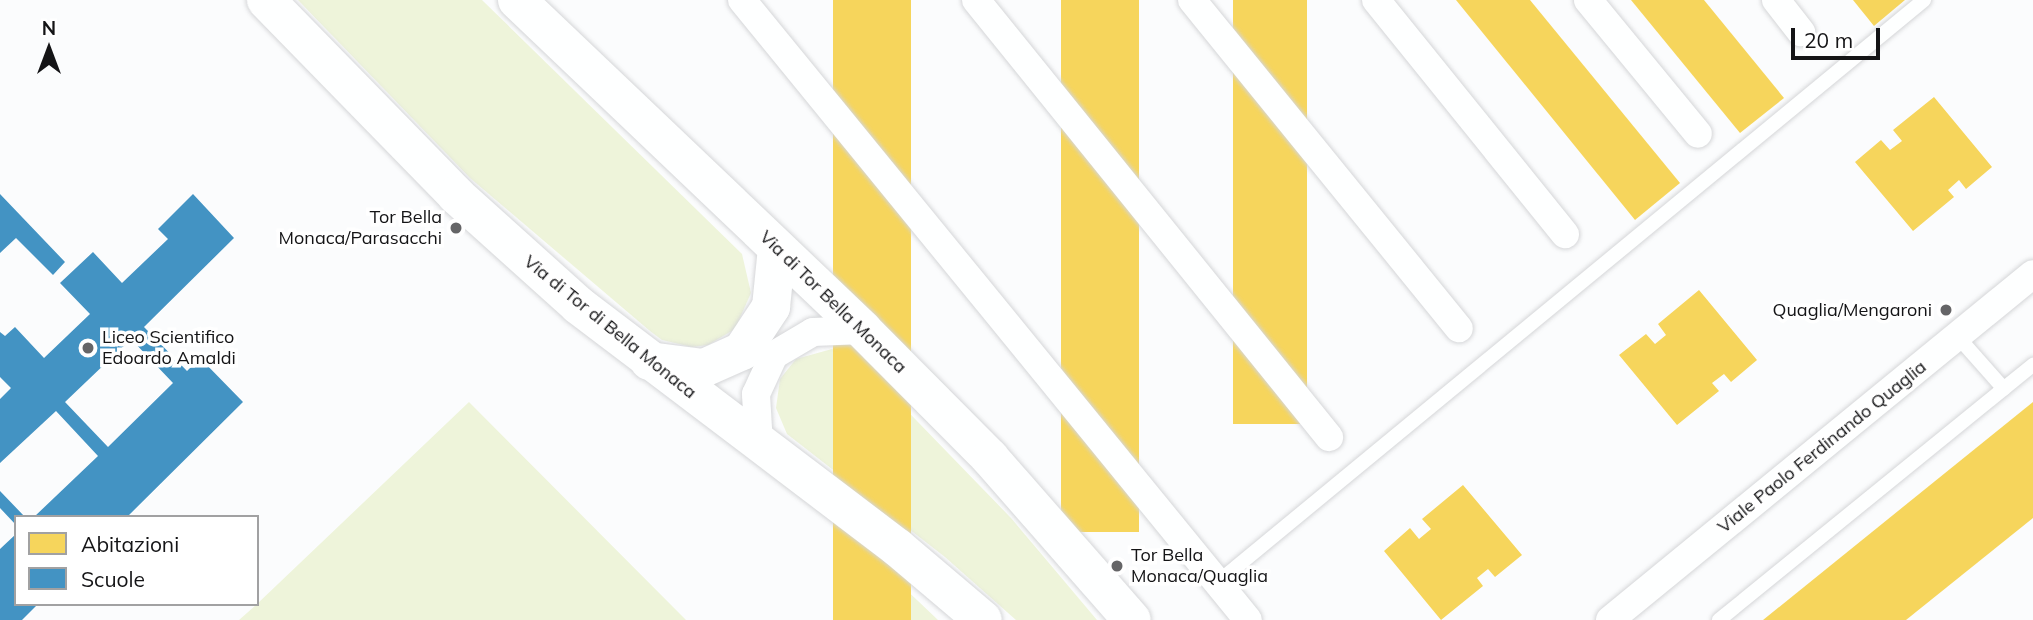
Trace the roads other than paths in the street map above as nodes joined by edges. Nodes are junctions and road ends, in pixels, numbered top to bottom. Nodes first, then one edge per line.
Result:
1 (267, 0) edge
2 (517, 0) edge
3 (742, 0) edge
4 (976, 0) edge
5 (1192, 0) edge
6 (1377, 0) edge
7 (1588, 0) edge
8 (1776, 0) edge
9 (1924, 0) edge
10 (1801, 32) dead end
11 (1698, 134) dead end
12 (1565, 234) dead end
13 (777, 248) junction
14 (2033, 274) edge
15 (1459, 328) dead end
16 (863, 330) junction
17 (1958, 337) junction
18 (649, 361) junction
19 (2033, 365) edge
20 (2004, 389) junction
21 (1329, 437) dead end
22 (759, 444) junction
23 (1218, 582) junction
24 (983, 620) edge
25 (1132, 620) edge
26 (1248, 620) edge
27 (1610, 620) edge
28 (1719, 620) edge

1 - 18 main road, Via di Tor di Bella Monaca
2 - 13 main road, Via di Tor Bella Monaca
3 - 23 street
4 - 21 street
5 - 15 street
6 - 12 street
7 - 11 street
8 - 10 street
9 - 23 lane
13 - 16 main road, Via di Tor Bella Monaca
13 - 18 main road
14 - 17 street, Viale Paolo Ferdinando Quaglia
16 - 22 street
16 - 25 main road, Via di Tor Bella Monaca
17 - 20 lane
17 - 27 street, Viale Paolo Ferdinando Quaglia
18 - 22 main road, Via di Tor di Bella Monaca
19 - 20 lane
20 - 28 lane
22 - 24 main road, Via di Tor di Bella Monaca
23 - 26 street

